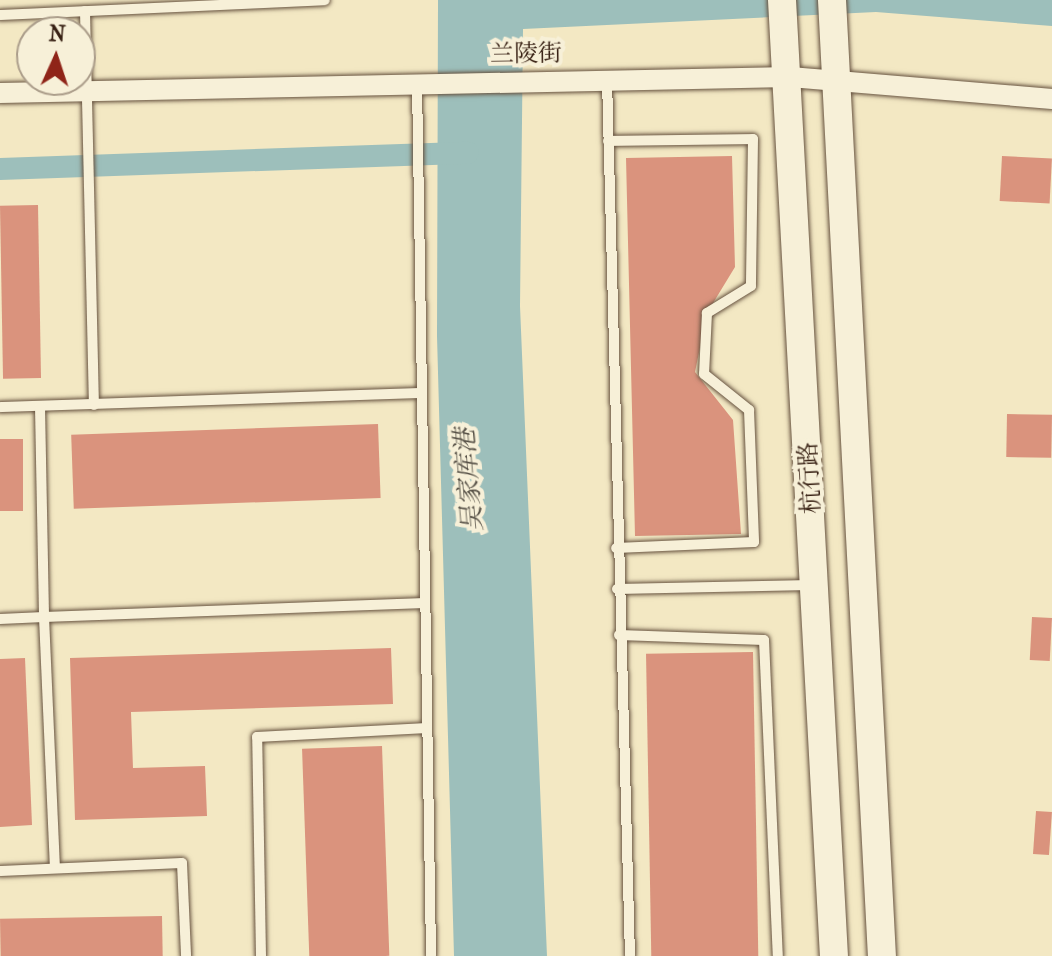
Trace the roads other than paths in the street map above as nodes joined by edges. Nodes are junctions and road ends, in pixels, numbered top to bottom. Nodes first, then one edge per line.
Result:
1 (325, 0) edge
2 (85, 11) junction
3 (833, 11) edge
4 (783, 12) edge
5 (0, 15) edge
6 (85, 16) edge
7 (790, 77) junction
8 (607, 79) junction
9 (838, 80) junction
10 (423, 82) junction
11 (96, 91) edge
12 (84, 96) edge
13 (1052, 99) edge
14 (608, 141) junction
15 (422, 393) junction
16 (94, 405) junction
17 (0, 407) edge
18 (40, 407) junction
19 (616, 548) junction
20 (815, 585) junction
21 (617, 589) junction
22 (425, 603) junction
23 (44, 617) junction
24 (0, 619) edge
25 (619, 635) junction
26 (427, 728) junction
27 (55, 868) junction
28 (0, 871) edge
29 (186, 956) edge
30 (261, 956) edge
31 (431, 956) edge
32 (630, 956) edge
33 (778, 956) edge
34 (834, 956) edge
35 (882, 956) edge

1 - 2 lane
2 - 5 lane
2 - 6 lane
3 - 9 main road, 杭行路
4 - 7 main road, 杭行路
7 - 8 street, 兰陵街
7 - 9 street, 兰陵街
7 - 20 main road, 杭行路
8 - 10 street, 兰陵街
8 - 14 lane
9 - 13 street, 兰陵街
9 - 35 main road, 杭行路
10 - 11 street, 兰陵街
10 - 15 lane
12 - 16 lane
14 - 19 lane
14 - 19 lane
15 - 16 lane
15 - 22 lane
16 - 18 lane
17 - 18 lane
18 - 23 lane
19 - 21 lane
20 - 21 lane
20 - 34 main road, 杭行路
21 - 25 lane
22 - 23 lane
22 - 26 lane
23 - 24 lane
23 - 27 lane
25 - 32 lane
25 - 33 lane
26 - 30 lane
26 - 31 lane
27 - 28 lane
27 - 29 lane

